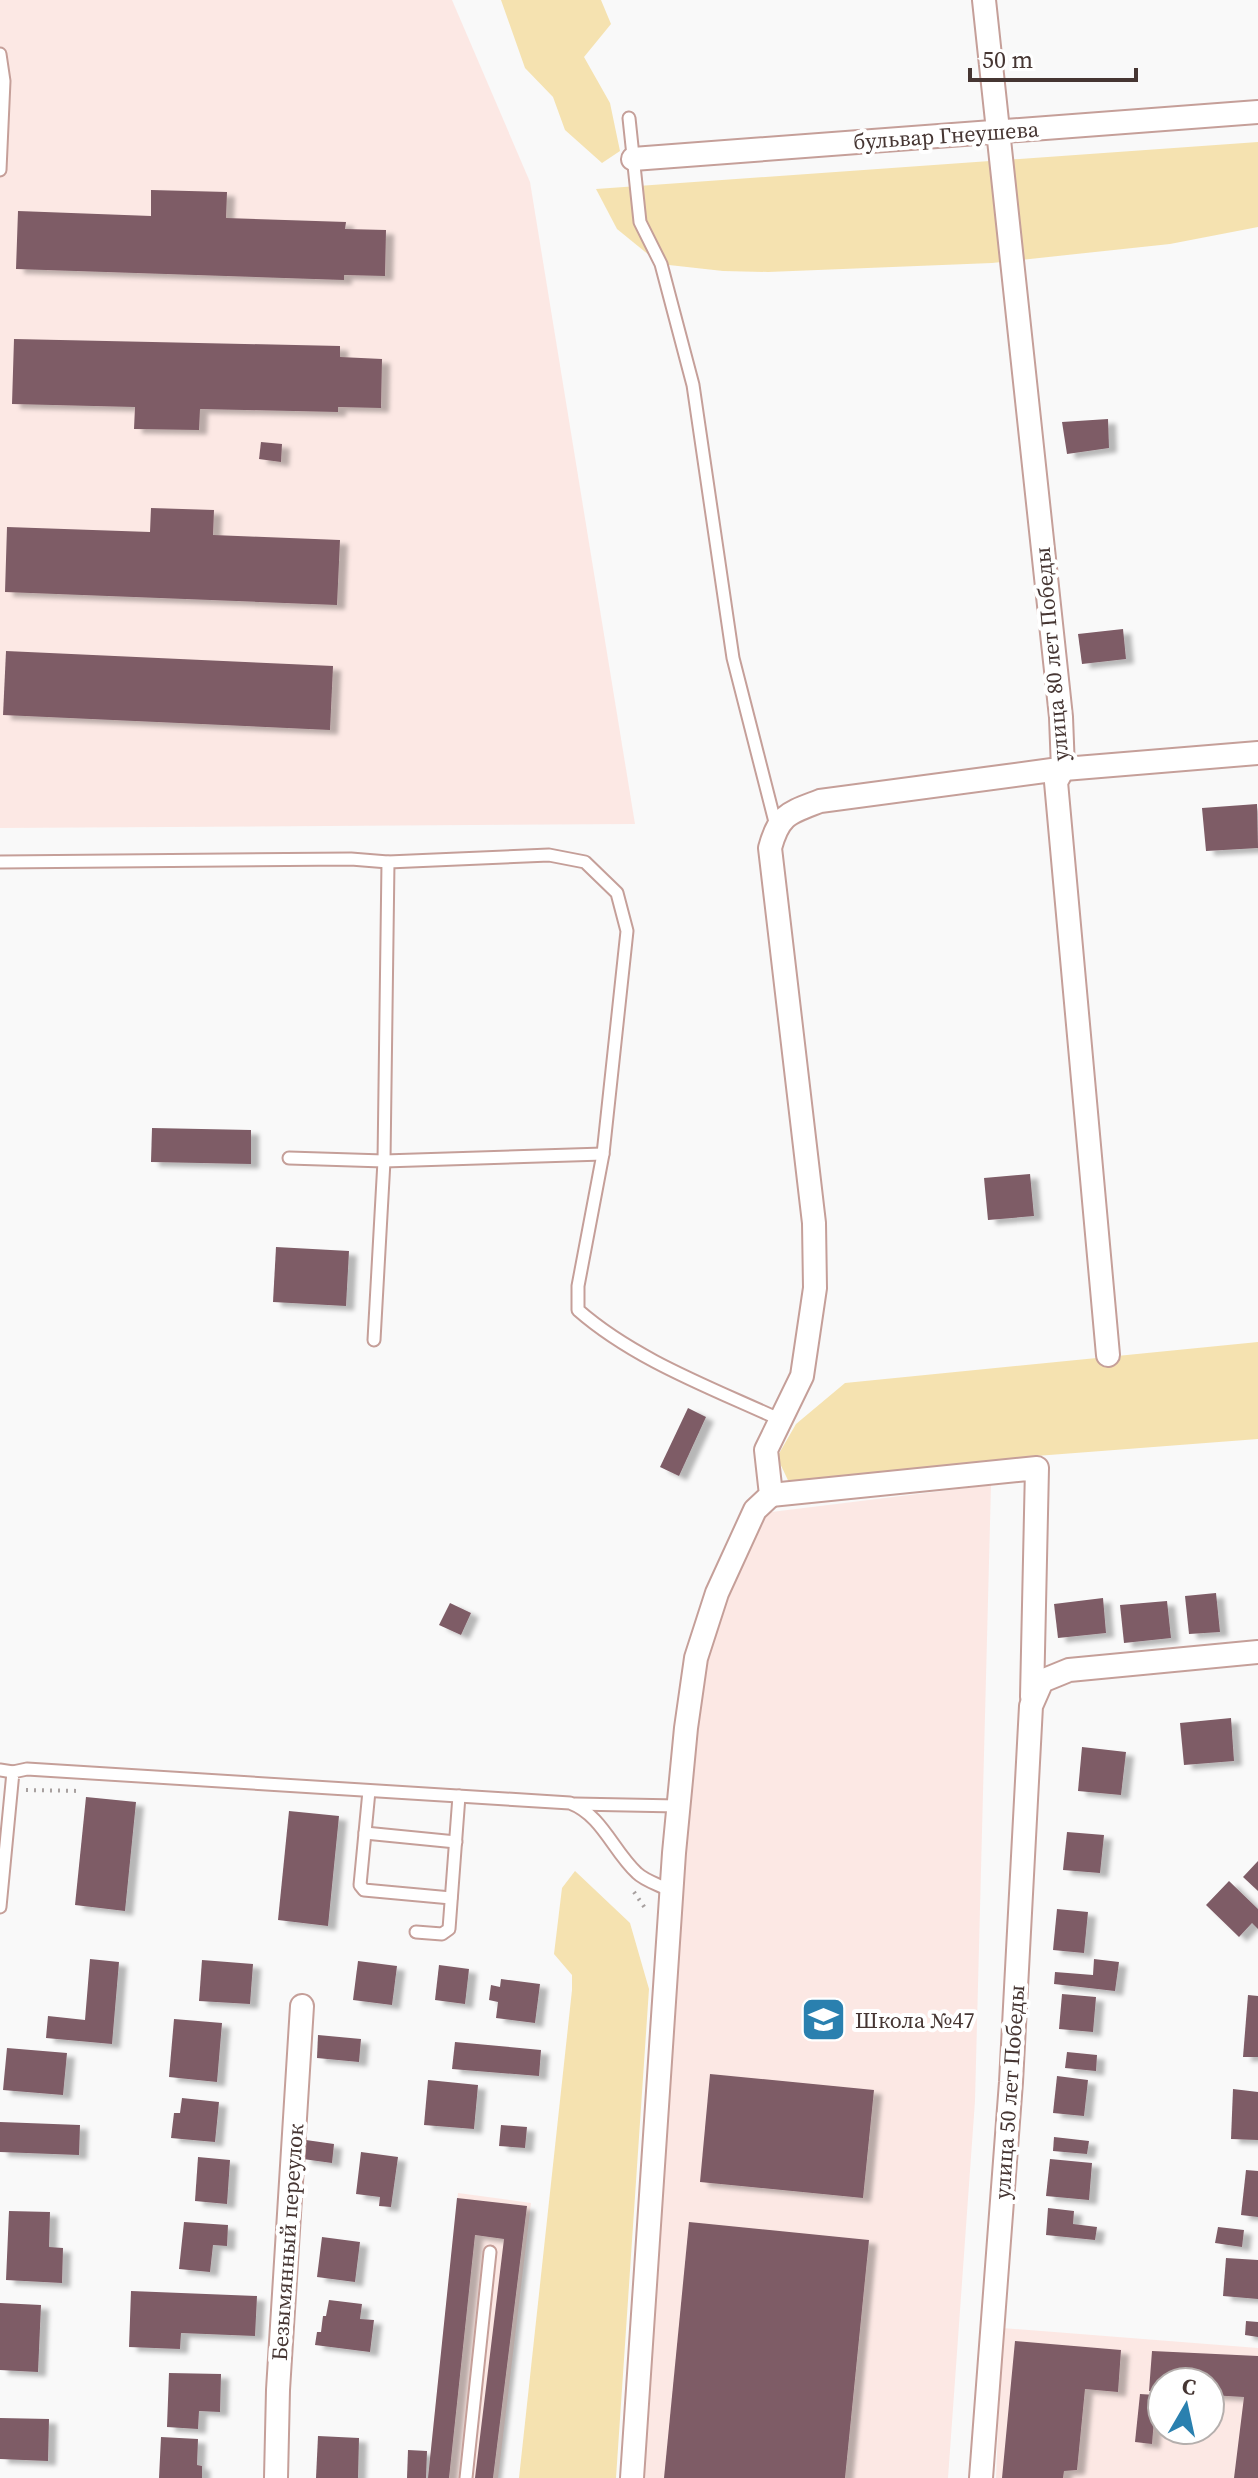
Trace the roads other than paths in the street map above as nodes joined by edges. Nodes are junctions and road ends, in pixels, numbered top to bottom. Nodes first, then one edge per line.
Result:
1 (984, 0) edge
2 (0, 54) edge
3 (1258, 112) edge
4 (629, 118) dead end
5 (998, 131) junction
6 (633, 159) junction
7 (0, 170) edge
8 (1258, 753) edge
9 (1063, 769) junction
10 (776, 826) junction
11 (0, 862) edge
12 (388, 862) junction
13 (603, 1154) junction
14 (289, 1158) dead end
15 (384, 1161) junction
16 (374, 1340) dead end
17 (1108, 1355) dead end
18 (781, 1420) junction
19 (771, 1495) junction
20 (1258, 1652) edge
21 (1031, 1706) junction
22 (0, 1770) edge
23 (13, 1772) junction
24 (369, 1791) junction
25 (459, 1796) junction
26 (570, 1803) junction
27 (678, 1806) junction
28 (365, 1833) junction
29 (456, 1842) junction
30 (672, 1891) junction
31 (451, 1898) junction
32 (0, 1907) edge
33 (416, 1932) dead end
34 (302, 2006) dead end
35 (490, 2252) dead end
36 (276, 2478) edge
37 (466, 2478) edge
38 (632, 2478) edge
39 (981, 2478) edge

1 - 5 street, улица 80 лет Победы
2 - 7 lane
3 - 5 street, бульвар Гнеушева
4 - 6 lane
5 - 6 street, бульвар Гнеушева
5 - 9 street, улица 80 лет Победы
6 - 10 lane
8 - 9 street
9 - 10 street
9 - 17 street, улица 80 лет Победы
10 - 18 street
11 - 12 lane
12 - 13 lane
12 - 15 lane
13 - 15 lane
13 - 18 lane
14 - 15 lane
15 - 16 lane
18 - 19 street
19 - 21 street, улица 50 лет Победы
19 - 27 street
20 - 21 street
21 - 39 street, улица 50 лет Победы
22 - 23 lane
23 - 24 lane
23 - 32 lane
24 - 25 lane
24 - 28 lane
25 - 26 lane
25 - 29 lane
26 - 27 lane
26 - 30 lane
27 - 30 street
28 - 29 lane
28 - 31 lane
29 - 31 lane
30 - 38 street
31 - 33 lane
34 - 36 street, Безымянный переулок
35 - 37 lane

